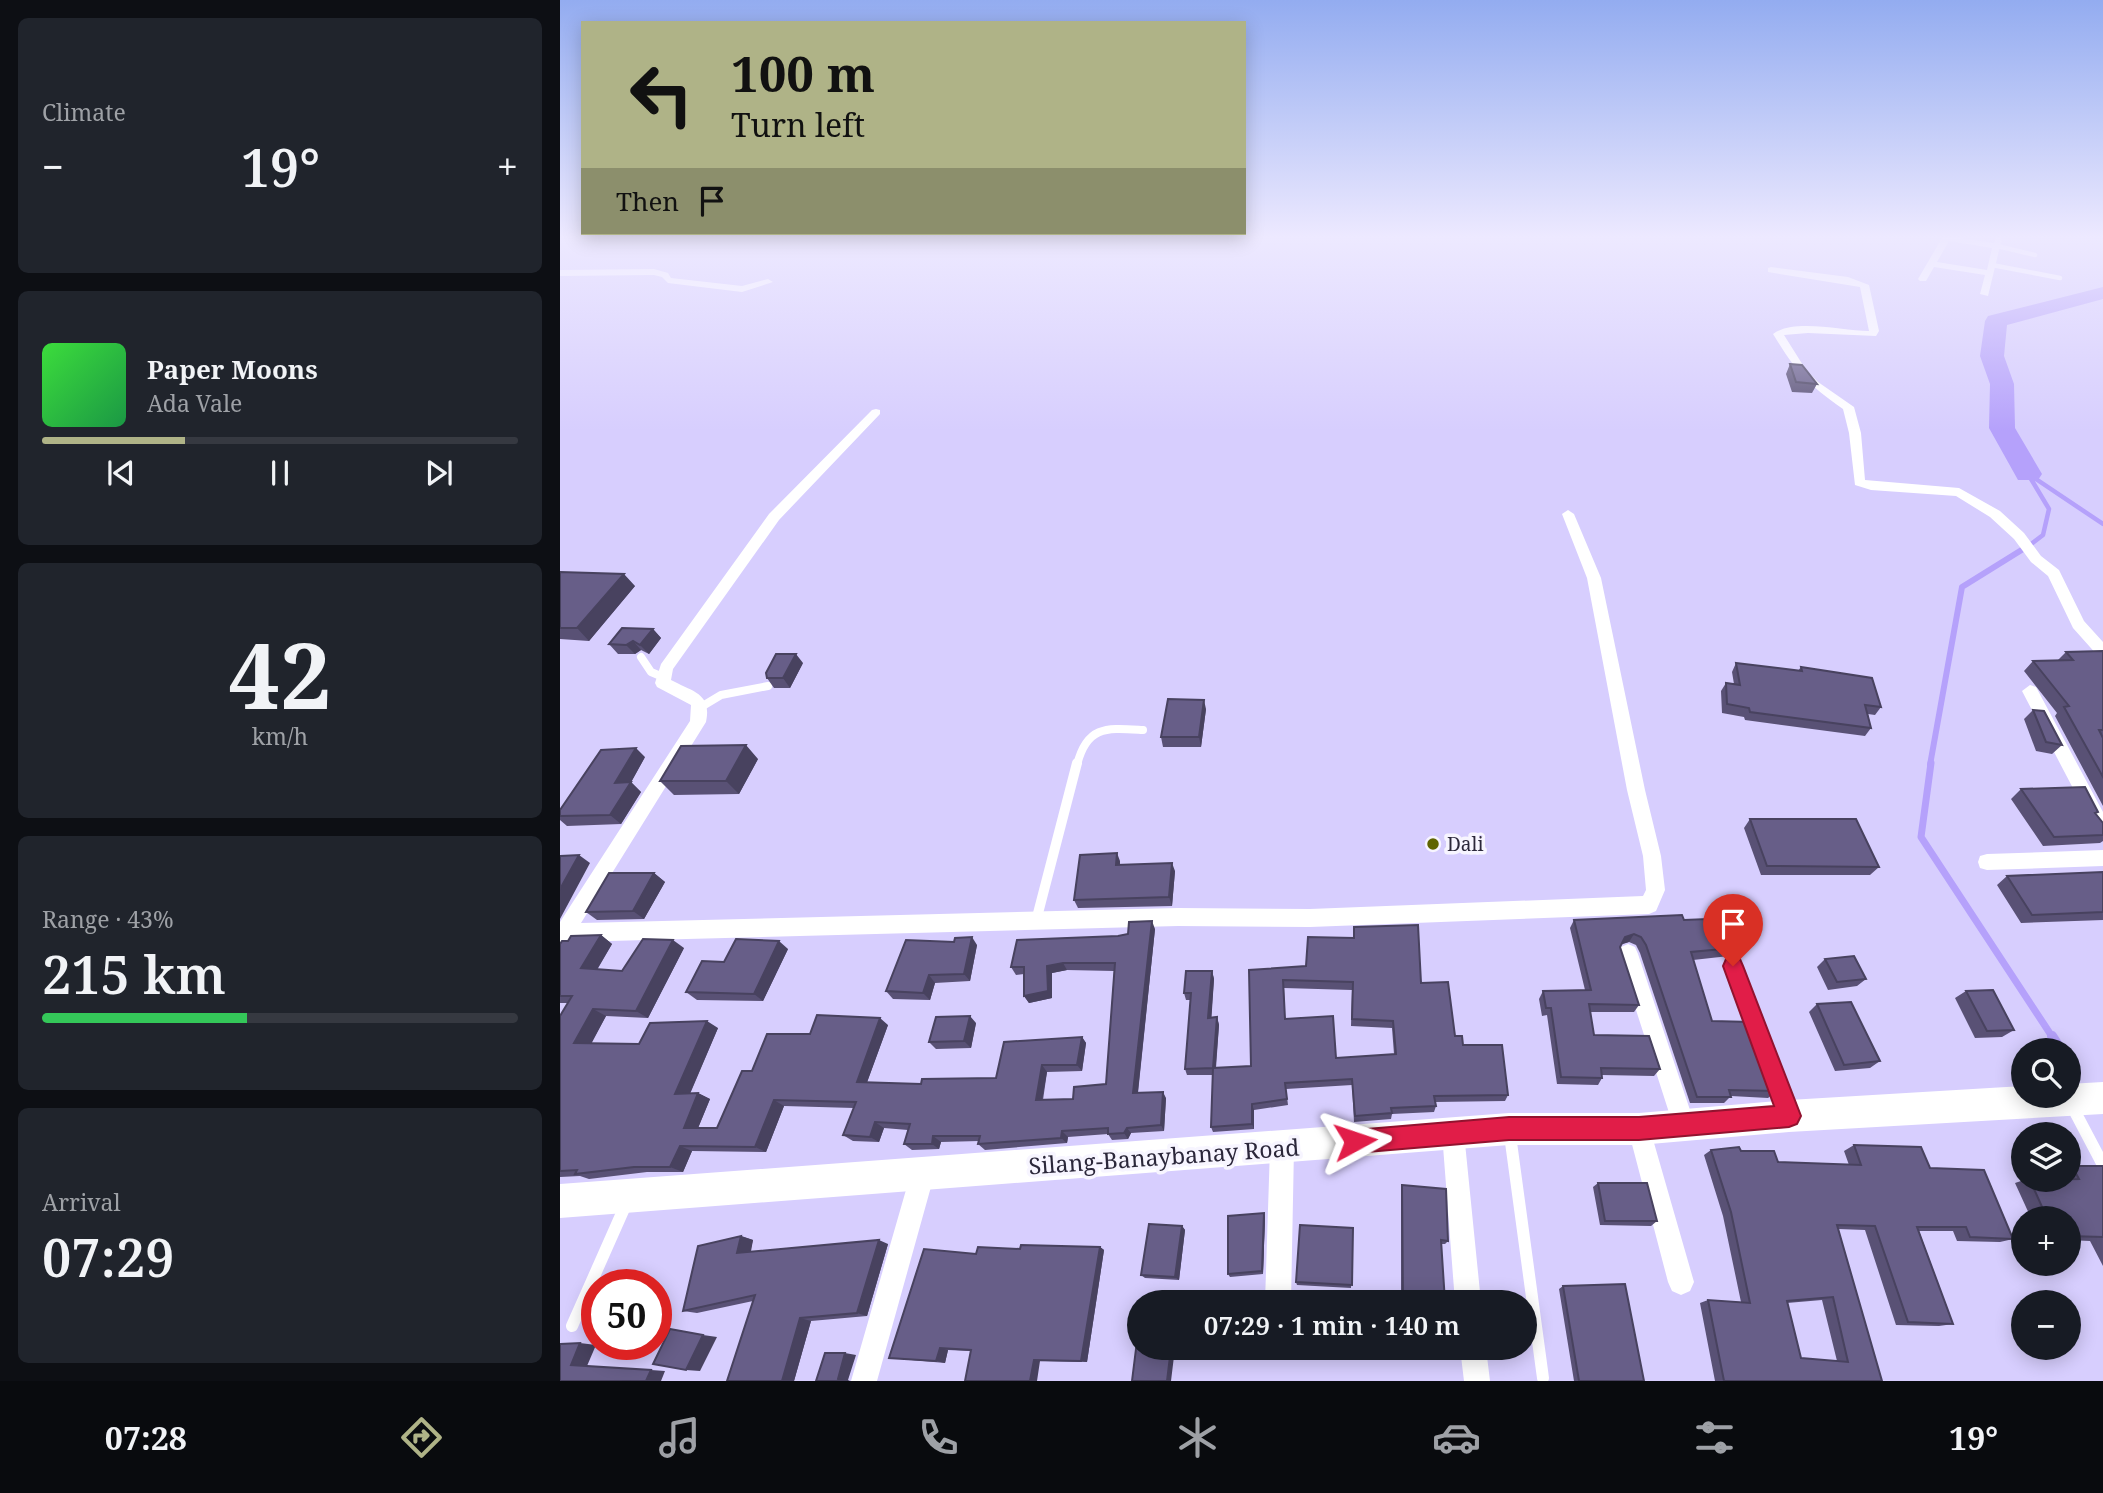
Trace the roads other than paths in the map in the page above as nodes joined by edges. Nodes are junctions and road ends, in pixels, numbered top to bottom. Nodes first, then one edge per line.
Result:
1 (1868, 302) edge
2 (876, 412) dead end
3 (1568, 514) dead end
4 (2103, 652) edge
5 (642, 657) edge
6 (663, 677) junction
7 (768, 687) edge
8 (2029, 691) dead end
9 (701, 707) junction
10 (1143, 730) dead end
11 (2103, 830) edge
12 (2103, 858) edge
13 (1987, 862) dead end
14 (1036, 921) junction
15 (561, 936) edge
16 (1628, 954) dead end
17 (1733, 966) dead end
18 (2103, 1098) edge
19 (2081, 1099) edge
20 (2011, 1102) edge
21 (2073, 1108) edge
22 (1789, 1116) junction
23 (1684, 1125) junction
24 (1509, 1129) junction
25 (1639, 1129) junction
26 (1453, 1133) junction
27 (1282, 1148) junction
28 (2103, 1165) edge
29 (922, 1175) junction
30 (629, 1195) junction
31 (560, 1201) edge
32 (1681, 1282) dead end
33 (1278, 1290) edge
34 (1467, 1290) edge
35 (572, 1326) dead end
36 (1474, 1360) edge
37 (1543, 1378) dead end
38 (864, 1381) edge
39 (1477, 1381) edge

1 - 4 street
2 - 6 street
3 - 14 street
5 - 6 lane
6 - 9 street
7 - 9 lane
8 - 11 street
9 - 15 street
10 - 14 lane
12 - 13 street
14 - 15 street
16 - 23 street
17 - 22 street
18 - 19 main road, Silang-Banaybanay Road
20 - 22 main road, Silang-Banaybanay Road
21 - 28 lane
22 - 23 main road, Silang-Banaybanay Road
23 - 25 main road, Silang-Banaybanay Road
24 - 25 main road, Silang-Banaybanay Road
24 - 26 main road, Silang-Banaybanay Road
24 - 37 lane
25 - 32 street
26 - 27 main road, Silang-Banaybanay Road
26 - 34 street
27 - 29 main road, Silang-Banaybanay Road
27 - 33 street
29 - 30 main road, Silang-Banaybanay Road
29 - 38 street
30 - 31 main road, Silang-Banaybanay Road
30 - 35 lane
36 - 39 street

